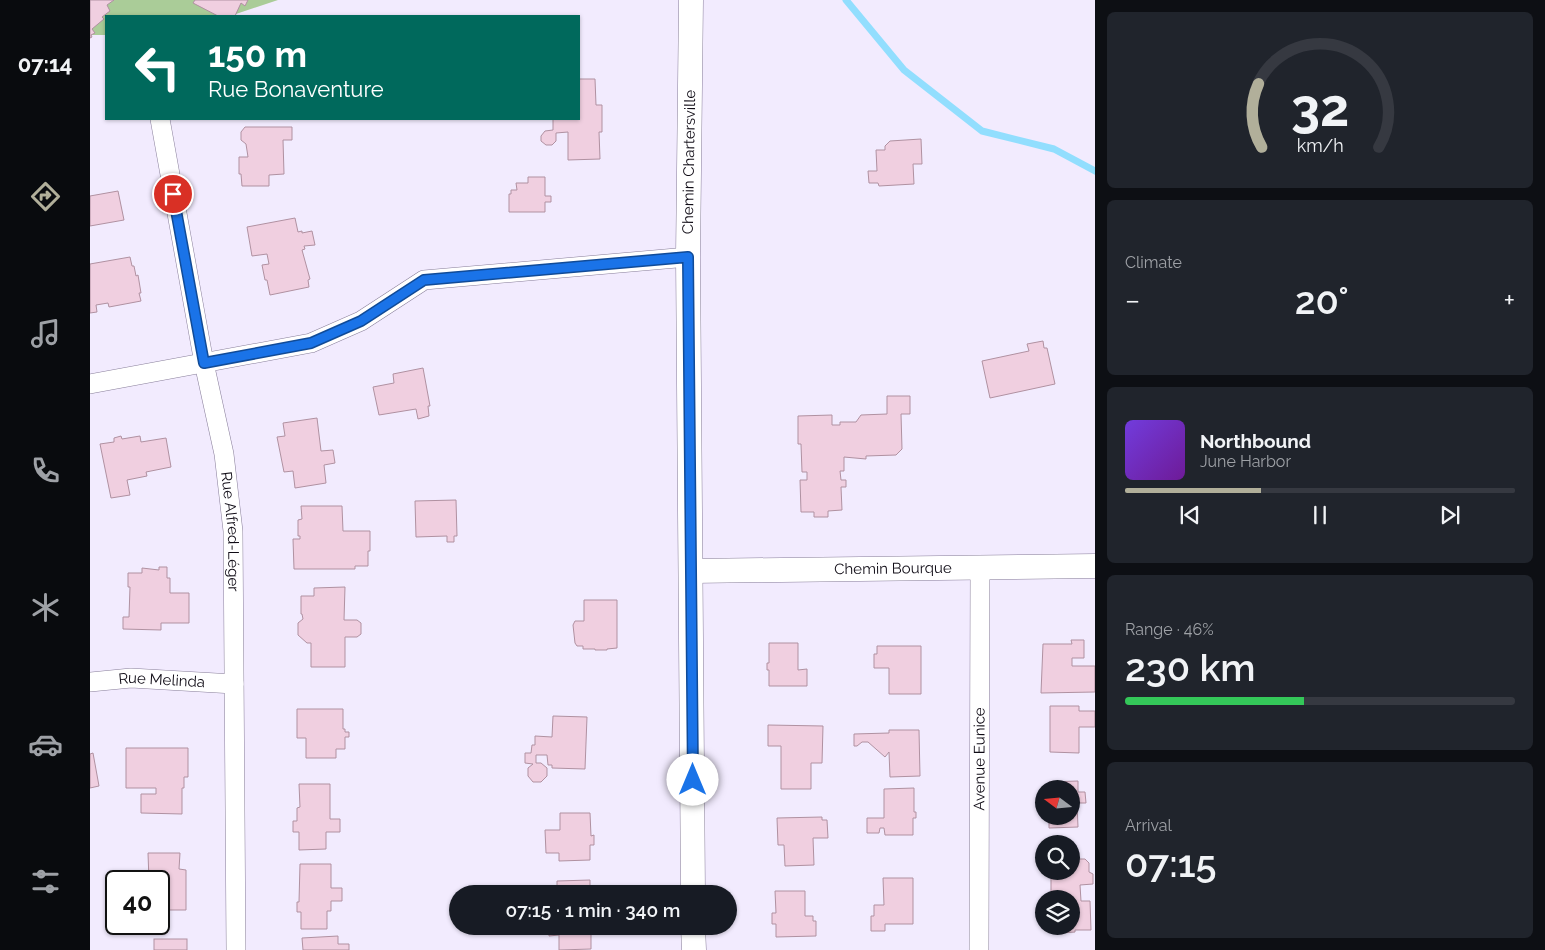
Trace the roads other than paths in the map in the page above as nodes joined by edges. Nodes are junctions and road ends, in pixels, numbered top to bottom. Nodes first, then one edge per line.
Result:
1 (691, 0) edge
2 (160, 120) edge
3 (688, 257) junction
4 (204, 363) junction
5 (90, 384) edge
6 (1095, 566) edge
7 (980, 567) junction
8 (692, 571) junction
9 (90, 682) edge
10 (234, 684) junction
11 (693, 885) edge
12 (693, 935) edge
13 (236, 950) edge
14 (694, 950) edge
15 (978, 950) edge

1 - 3 street, Chemin Chartersville
2 - 4 street, Rue Alfred-Léger
3 - 4 street
3 - 8 street, Chemin Chartersville
4 - 5 street
4 - 10 street, Rue Alfred-Léger
6 - 7 street, Chemin Bourque
7 - 8 street, Chemin Bourque
7 - 15 street, Avenue Eunice
8 - 11 street, Chemin Chartersville
9 - 10 street, Rue Melinda
10 - 13 street, Rue Alfred-Léger
12 - 14 street

